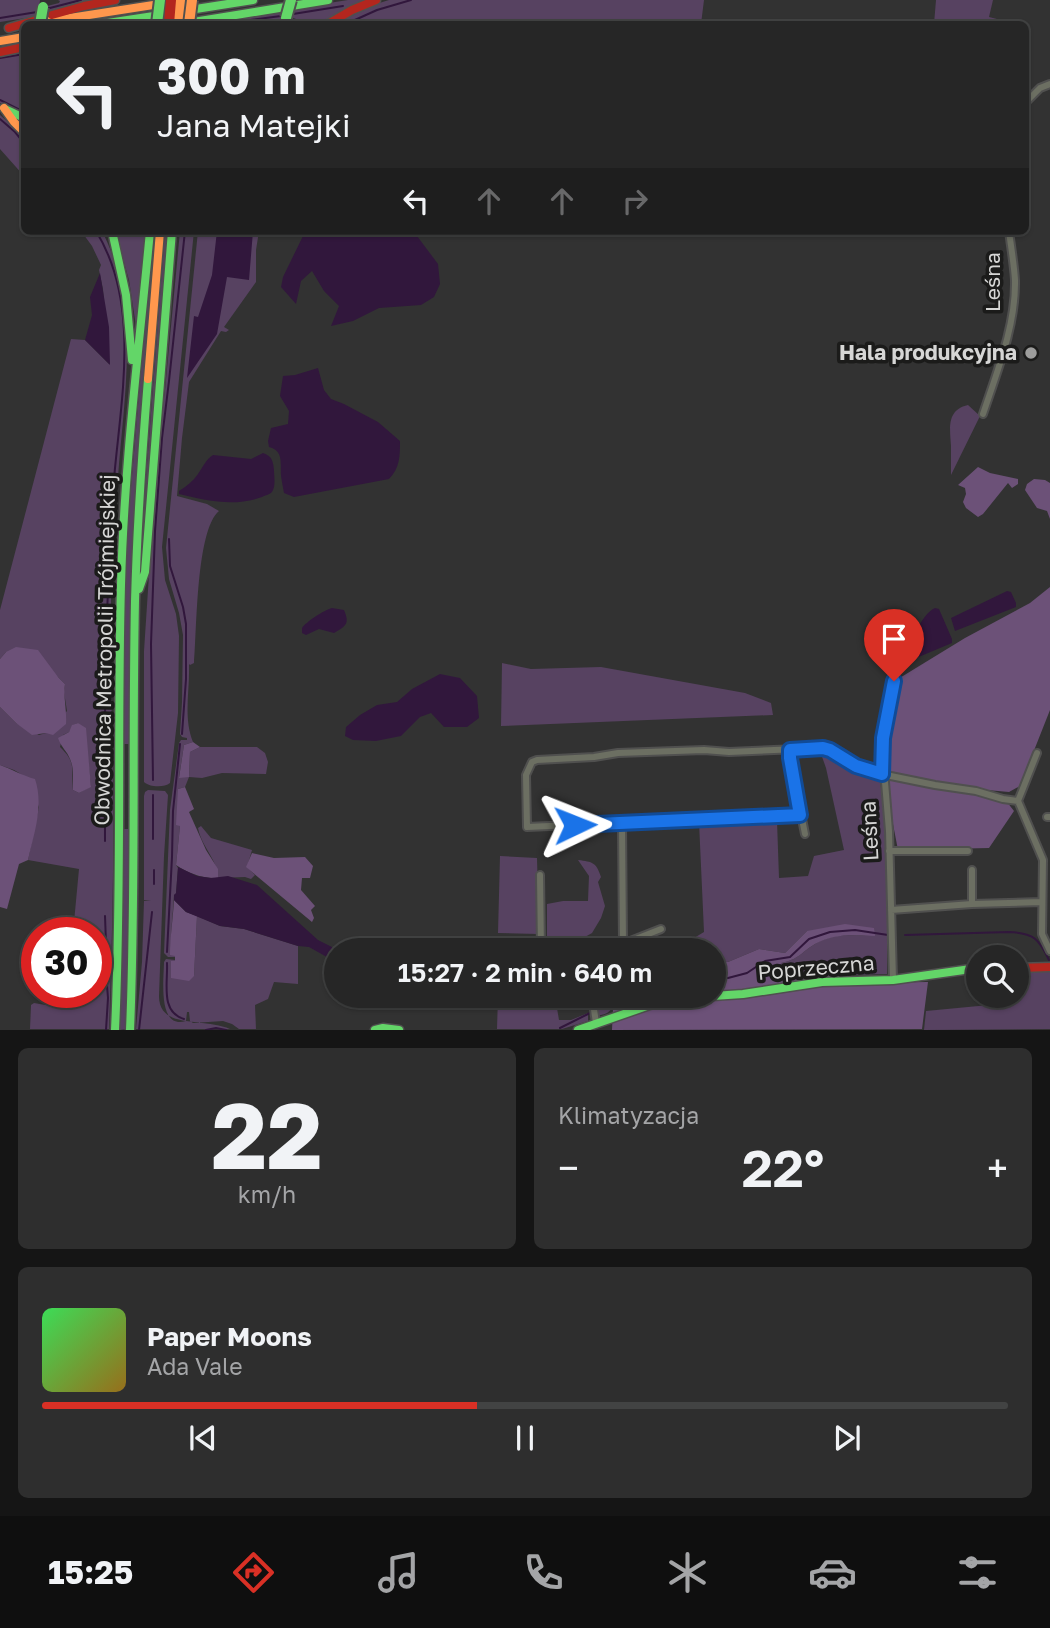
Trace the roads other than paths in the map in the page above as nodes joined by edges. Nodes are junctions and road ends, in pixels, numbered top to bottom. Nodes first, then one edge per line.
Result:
1 (115, 0) edge
2 (160, 0) edge
3 (192, 0) edge
4 (253, 0) edge
5 (291, 0) edge
6 (328, 0) edge
7 (376, 0) edge
8 (177, 3) edge
9 (32, 21) edge
10 (52, 21) edge
11 (120, 21) edge
12 (157, 21) edge
13 (170, 21) edge
14 (176, 21) edge
15 (189, 21) edge
16 (195, 21) edge
17 (284, 21) edge
18 (333, 21) edge
19 (21, 38) edge
20 (0, 41) edge
21 (21, 48) edge
22 (0, 51) edge
23 (1050, 84) edge
24 (1029, 99) edge
25 (2, 107) edge
26 (21, 116) edge
27 (21, 129) edge
28 (108, 235) edge
29 (113, 235) edge
30 (150, 235) edge
31 (160, 235) edge
32 (172, 235) edge
33 (1009, 235) edge
34 (121, 262) junction
35 (983, 414) dead end
36 (132, 422) junction
37 (135, 601) junction
38 (894, 681) dead end
39 (790, 750) junction
40 (1037, 753) dead end
41 (882, 774) junction
42 (1018, 801) junction
43 (800, 815) junction
44 (622, 823) junction
45 (805, 834) dead end
46 (889, 851) junction
47 (968, 851) dead end
48 (972, 870) dead end
49 (540, 875) dead end
50 (1042, 902) junction
51 (972, 904) junction
52 (891, 910) junction
53 (661, 929) dead end
54 (541, 938) edge
55 (620, 938) edge
56 (640, 938) edge
57 (1050, 951) edge
58 (1050, 967) edge
59 (1029, 968) edge
60 (966, 970) edge
61 (893, 980) junction
62 (594, 1008) edge
63 (596, 1023) junction
64 (115, 1030) edge
65 (130, 1030) edge
66 (375, 1030) edge
67 (399, 1030) edge
68 (578, 1030) edge

1 - 9 main road
2 - 12 main road, bridge
3 - 15 main road, bridge
4 - 11 main road
5 - 17 main road, bridge
6 - 16 main road
7 - 18 main road
8 - 10 main road
8 - 13 main road, bridge
8 - 14 main road, bridge
19 - 20 main road
21 - 22 main road
23 - 24 street
25 - 26 main road
25 - 27 main road
28 - 34 main road
29 - 34 main road
30 - 36 main road, Obwodnica Metropolii Trójmiejskiej
31 - 37 main road, Obwodnica Metropolii Trójmiejskiej
32 - 37 main road
33 - 35 street, Leśna
34 - 36 main road
36 - 64 main road, Obwodnica Metropolii Trójmiejskiej
37 - 65 main road, Obwodnica Metropolii Trójmiejskiej
38 - 41 street, Leśna
39 - 41 street
39 - 43 street
39 - 44 street
40 - 42 street
41 - 42 street
41 - 46 street, Leśna
42 - 50 street
43 - 44 street
43 - 45 street
44 - 55 street
46 - 47 street
46 - 52 street, Leśna
48 - 51 street
49 - 54 street
50 - 51 street
50 - 57 street
51 - 52 street
52 - 61 street, Leśna
53 - 56 street
58 - 59 main road
60 - 61 main road, Poprzeczna
61 - 63 main road, Poprzeczna
62 - 63 street
63 - 68 main road, Poprzeczna
66 - 67 main road

